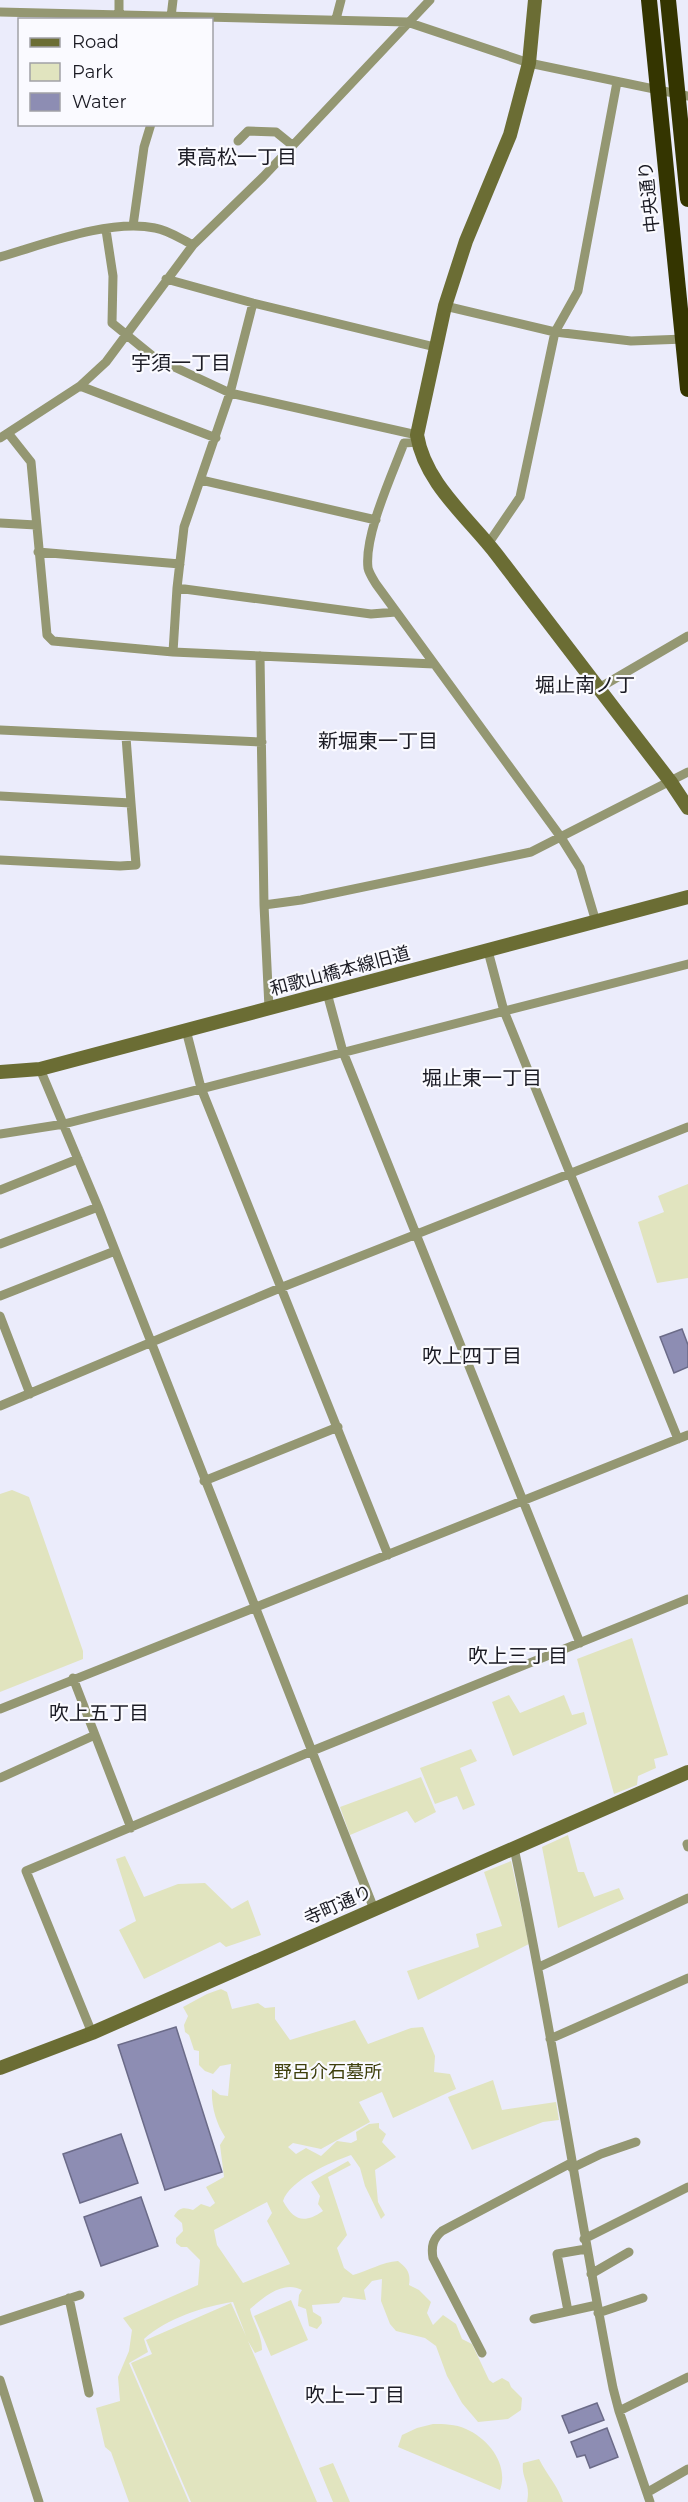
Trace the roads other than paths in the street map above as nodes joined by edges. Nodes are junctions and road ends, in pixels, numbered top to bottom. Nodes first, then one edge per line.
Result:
1 (119, 0) edge
2 (173, 0) edge
3 (341, 0) edge
4 (430, 0) edge
5 (536, 0) edge
6 (650, 0) edge
7 (668, 0) edge
8 (0, 12) edge
9 (119, 15) junction
10 (171, 16) junction
11 (336, 19) junction
12 (407, 22) junction
13 (529, 63) junction
14 (617, 82) junction
15 (658, 90) junction
16 (683, 95) edge
17 (150, 126) edge
18 (238, 141) dead end
19 (292, 145) junction
20 (688, 199) edge
21 (133, 226) junction
22 (106, 230) junction
23 (193, 245) junction
24 (0, 257) edge
25 (166, 279) junction
26 (253, 303) junction
27 (445, 306) junction
28 (555, 332) junction
29 (127, 333) junction
30 (685, 339) edge
31 (435, 347) junction
32 (80, 386) junction
33 (688, 389) edge
34 (230, 393) junction
35 (4, 436) edge
36 (216, 438) junction
37 (418, 439) junction
38 (201, 480) junction
39 (376, 520) junction
40 (0, 523) edge
41 (36, 525) junction
42 (489, 544) junction
43 (38, 552) junction
44 (180, 564) junction
45 (177, 588) junction
46 (396, 612) junction
47 (688, 636) edge
48 (173, 652) junction
49 (260, 656) junction
50 (434, 663) junction
51 (598, 688) junction
52 (0, 730) edge
53 (126, 737) junction
54 (262, 742) junction
55 (688, 772) edge
56 (670, 781) junction
57 (0, 796) edge
58 (131, 803) junction
59 (688, 808) edge
60 (560, 836) junction
61 (0, 860) edge
62 (688, 897) edge
63 (264, 905) junction
64 (596, 922) junction
65 (488, 951) junction
66 (688, 964) edge
67 (327, 993) junction
68 (269, 1008) junction
69 (504, 1011) junction
70 (186, 1030) junction
71 (343, 1052) junction
72 (40, 1069) junction
73 (0, 1072) edge
74 (201, 1088) junction
75 (64, 1124) junction
76 (688, 1127) edge
77 (0, 1134) edge
78 (78, 1159) junction
79 (569, 1175) junction
80 (0, 1190) edge
81 (98, 1207) junction
82 (415, 1236) junction
83 (0, 1244) edge
84 (115, 1251) junction
85 (280, 1288) junction
86 (0, 1296) edge
87 (0, 1316) edge
88 (151, 1344) junction
89 (30, 1394) junction
90 (0, 1406) edge
91 (338, 1427) junction
92 (688, 1435) edge
93 (678, 1439) junction
94 (204, 1481) junction
95 (523, 1500) junction
96 (388, 1555) junction
97 (688, 1599) edge
98 (255, 1606) junction
99 (580, 1643) junction
100 (73, 1678) junction
101 (0, 1709) edge
102 (95, 1735) junction
103 (312, 1751) junction
104 (688, 1772) edge
105 (0, 1778) edge
106 (132, 1828) junction
107 (514, 1848) junction
108 (688, 1898) edge
109 (374, 1909) junction
110 (539, 1966) junction
111 (688, 1978) edge
112 (92, 2033) junction
113 (550, 2039) junction
114 (0, 2068) edge
115 (636, 2142) dead end
116 (572, 2166) junction
117 (688, 2187) edge
118 (585, 2244) junction
119 (629, 2252) dead end
120 (591, 2274) junction
121 (80, 2295) dead end
122 (69, 2298) junction
123 (643, 2298) dead end
124 (598, 2309) junction
125 (568, 2311) junction
126 (534, 2319) dead end
127 (0, 2321) edge
128 (482, 2353) dead end
129 (688, 2377) edge
130 (0, 2380) edge
131 (89, 2393) dead end
132 (619, 2411) junction
133 (688, 2469) edge
134 (649, 2497) edge
135 (39, 2502) edge

1 - 9 street
2 - 10 street
3 - 11 street
4 - 12 street
5 - 13 street
6 - 15 highway, 中央通り
7 - 16 highway
8 - 9 street
9 - 10 street
10 - 11 street
11 - 12 street
12 - 13 street
12 - 19 street
13 - 14 street
13 - 27 street
14 - 15 street
14 - 28 street
15 - 16 street
15 - 30 highway, 中央通り
16 - 20 highway
17 - 21 street
18 - 19 street
19 - 23 street
21 - 22 street
21 - 23 street
22 - 24 street
22 - 29 street
23 - 25 street
25 - 26 street
25 - 29 street
26 - 31 street
26 - 34 street
27 - 28 street
27 - 31 street
28 - 30 street
28 - 42 street
29 - 32 street
29 - 34 street
30 - 33 highway, 中央通り
31 - 37 street
32 - 35 street
32 - 36 street
34 - 36 street
34 - 37 street
35 - 41 street
36 - 38 street
37 - 39 street
37 - 42 street
38 - 39 street
38 - 44 street
39 - 46 street
40 - 41 street
41 - 43 street
42 - 51 street
43 - 44 street
43 - 48 street
44 - 45 street
45 - 46 street
45 - 48 street
46 - 50 street
47 - 51 street
48 - 49 street
49 - 50 street
49 - 54 street
50 - 60 street
51 - 56 street
52 - 53 street
53 - 54 street
53 - 58 street
54 - 63 street
55 - 56 street
56 - 59 street
56 - 60 street
57 - 58 street
58 - 61 street
60 - 63 street
60 - 64 street
62 - 64 street, 和歌山橋本線旧道
63 - 68 street
64 - 65 street, 和歌山橋本線旧道
65 - 67 street, 和歌山橋本線旧道
65 - 69 street
66 - 69 street
67 - 68 street, 和歌山橋本線旧道
67 - 71 street
68 - 70 street, 和歌山橋本線旧道
69 - 71 street
69 - 79 street
70 - 72 street, 和歌山橋本線旧道
70 - 74 street
71 - 74 street
71 - 82 street
72 - 73 street, 和歌山橋本線旧道
72 - 75 street
74 - 75 street
74 - 85 street
75 - 77 street
75 - 78 street
76 - 79 street
78 - 80 street
78 - 81 street
79 - 82 street
79 - 93 street
81 - 83 street
81 - 84 street
82 - 85 street
82 - 95 street
84 - 86 street
84 - 88 street
85 - 88 street
85 - 91 street
87 - 89 street
88 - 89 street
88 - 94 street
89 - 90 street
91 - 94 street
91 - 96 street
92 - 93 street
93 - 95 street
94 - 98 street
95 - 96 street
95 - 99 street
96 - 98 street
97 - 99 street
98 - 100 street
98 - 103 street
99 - 103 street
100 - 101 street
100 - 102 street
102 - 105 street
102 - 106 street
103 - 106 street
103 - 109 street
104 - 107 street, 寺町通り
106 - 112 street
107 - 109 street, 寺町通り
107 - 110 street
108 - 110 street
109 - 112 street, 寺町通り
110 - 113 street
111 - 113 street
112 - 114 street, 寺町通り
113 - 116 street
115 - 116 street
116 - 118 street
116 - 128 street
117 - 118 street
118 - 120 street
118 - 125 street
119 - 120 street
120 - 124 street
121 - 122 street
122 - 127 street
122 - 131 street
123 - 124 street
124 - 125 street
124 - 132 street
125 - 126 street
129 - 132 street
130 - 135 street
132 - 134 street
133 - 134 street

